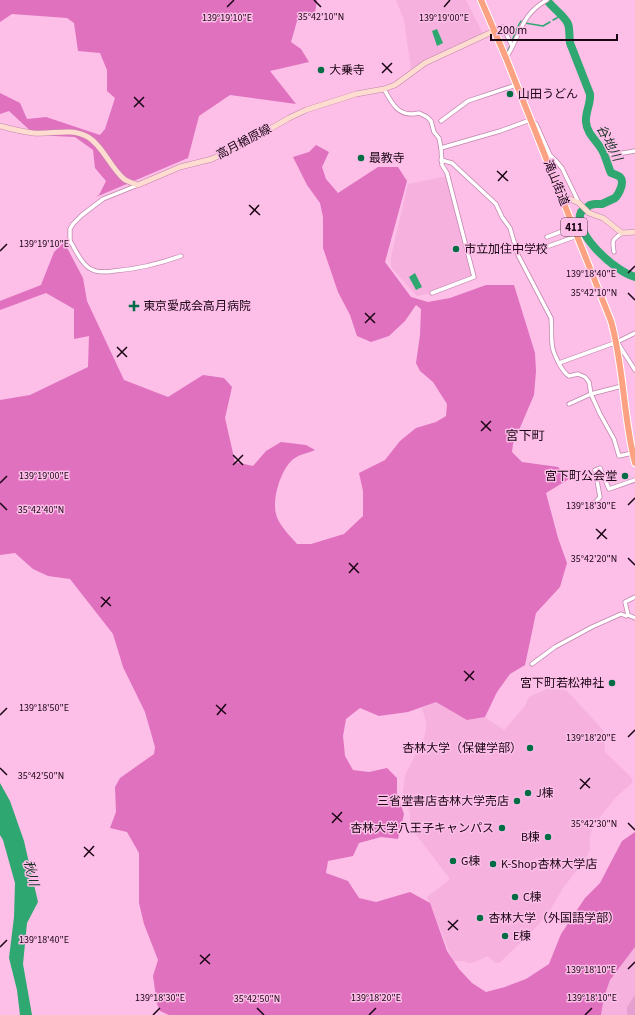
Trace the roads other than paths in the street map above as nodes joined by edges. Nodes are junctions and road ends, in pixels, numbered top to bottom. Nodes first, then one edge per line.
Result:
1 (481, 0) edge
2 (545, 1) edge
3 (494, 31) junction
4 (512, 46) junction
5 (506, 58) junction
6 (516, 85) junction
7 (384, 89) junction
8 (530, 120) junction
9 (441, 121) dead end
10 (0, 126) edge
11 (442, 148) junction
12 (635, 151) edge
13 (611, 155) dead end
14 (441, 160) junction
15 (138, 185) junction
16 (561, 195) junction
17 (583, 207) junction
18 (574, 227) junction
19 (634, 232) edge
20 (623, 234) junction
21 (547, 236) dead end
22 (577, 236) junction
23 (549, 246) dead end
24 (614, 252) dead end
25 (181, 256) dead end
26 (432, 293) dead end
27 (635, 333) edge
28 (617, 342) junction
29 (559, 363) junction
30 (635, 370) edge
31 (622, 386) junction
32 (591, 394) junction
33 (569, 404) dead end
34 (632, 453) junction
35 (635, 463) edge
36 (635, 480) edge
37 (587, 508) dead end
38 (635, 597) edge
39 (628, 615) junction
40 (635, 618) edge
41 (532, 664) dead end

1 - 3 highway, 滝山街道 / 411
2 - 4 street
3 - 4 street
3 - 5 highway, 滝山街道 / 411
3 - 7 main road, 高月楢原線
4 - 5 street
5 - 6 highway, 滝山街道 / 411
6 - 8 highway, 滝山街道 / 411
6 - 9 street
7 - 11 street
7 - 15 main road, 高月楢原線
8 - 11 street
8 - 16 highway, 滝山街道 / 411
8 - 17 street
10 - 15 main road
11 - 14 street
12 - 13 street
14 - 26 street
14 - 29 street
15 - 25 street
16 - 17 main road
16 - 18 highway, 滝山街道 / 411
17 - 20 main road
18 - 21 street
18 - 22 highway, 滝山街道 / 411
19 - 20 main road
20 - 24 street
22 - 23 street
22 - 28 highway, 滝山街道 / 411
27 - 28 street
28 - 29 street
28 - 30 street
28 - 31 highway, 滝山街道 / 411
29 - 32 street
31 - 32 street
31 - 34 highway, 滝山街道 / 411
32 - 33 street
32 - 34 street
34 - 35 highway, 滝山街道 / 411
36 - 37 street
38 - 39 street
39 - 40 street
39 - 41 street

